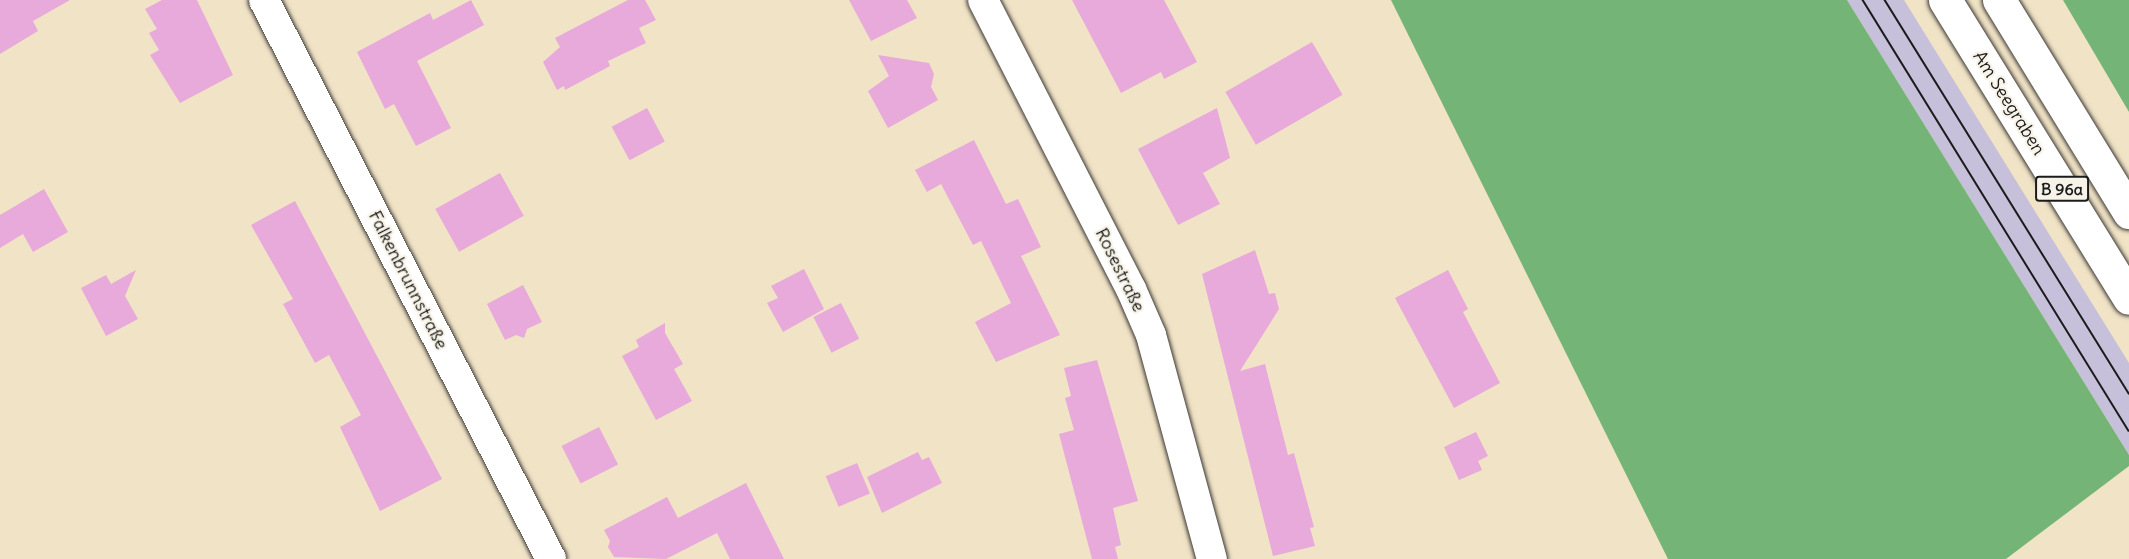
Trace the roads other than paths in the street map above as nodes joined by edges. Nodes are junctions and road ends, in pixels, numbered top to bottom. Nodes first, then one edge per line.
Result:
1 (264, 0) edge
2 (983, 0) edge
3 (1945, 0) edge
4 (1999, 0) edge
5 (2129, 212) edge
6 (2129, 298) edge
7 (551, 559) edge
8 (1212, 559) edge

1 - 7 street, Falkenbrunnstraße
2 - 8 street, Rosestraße
3 - 6 main road, Am Seegraben / B 96a
4 - 5 main road, B 96a

